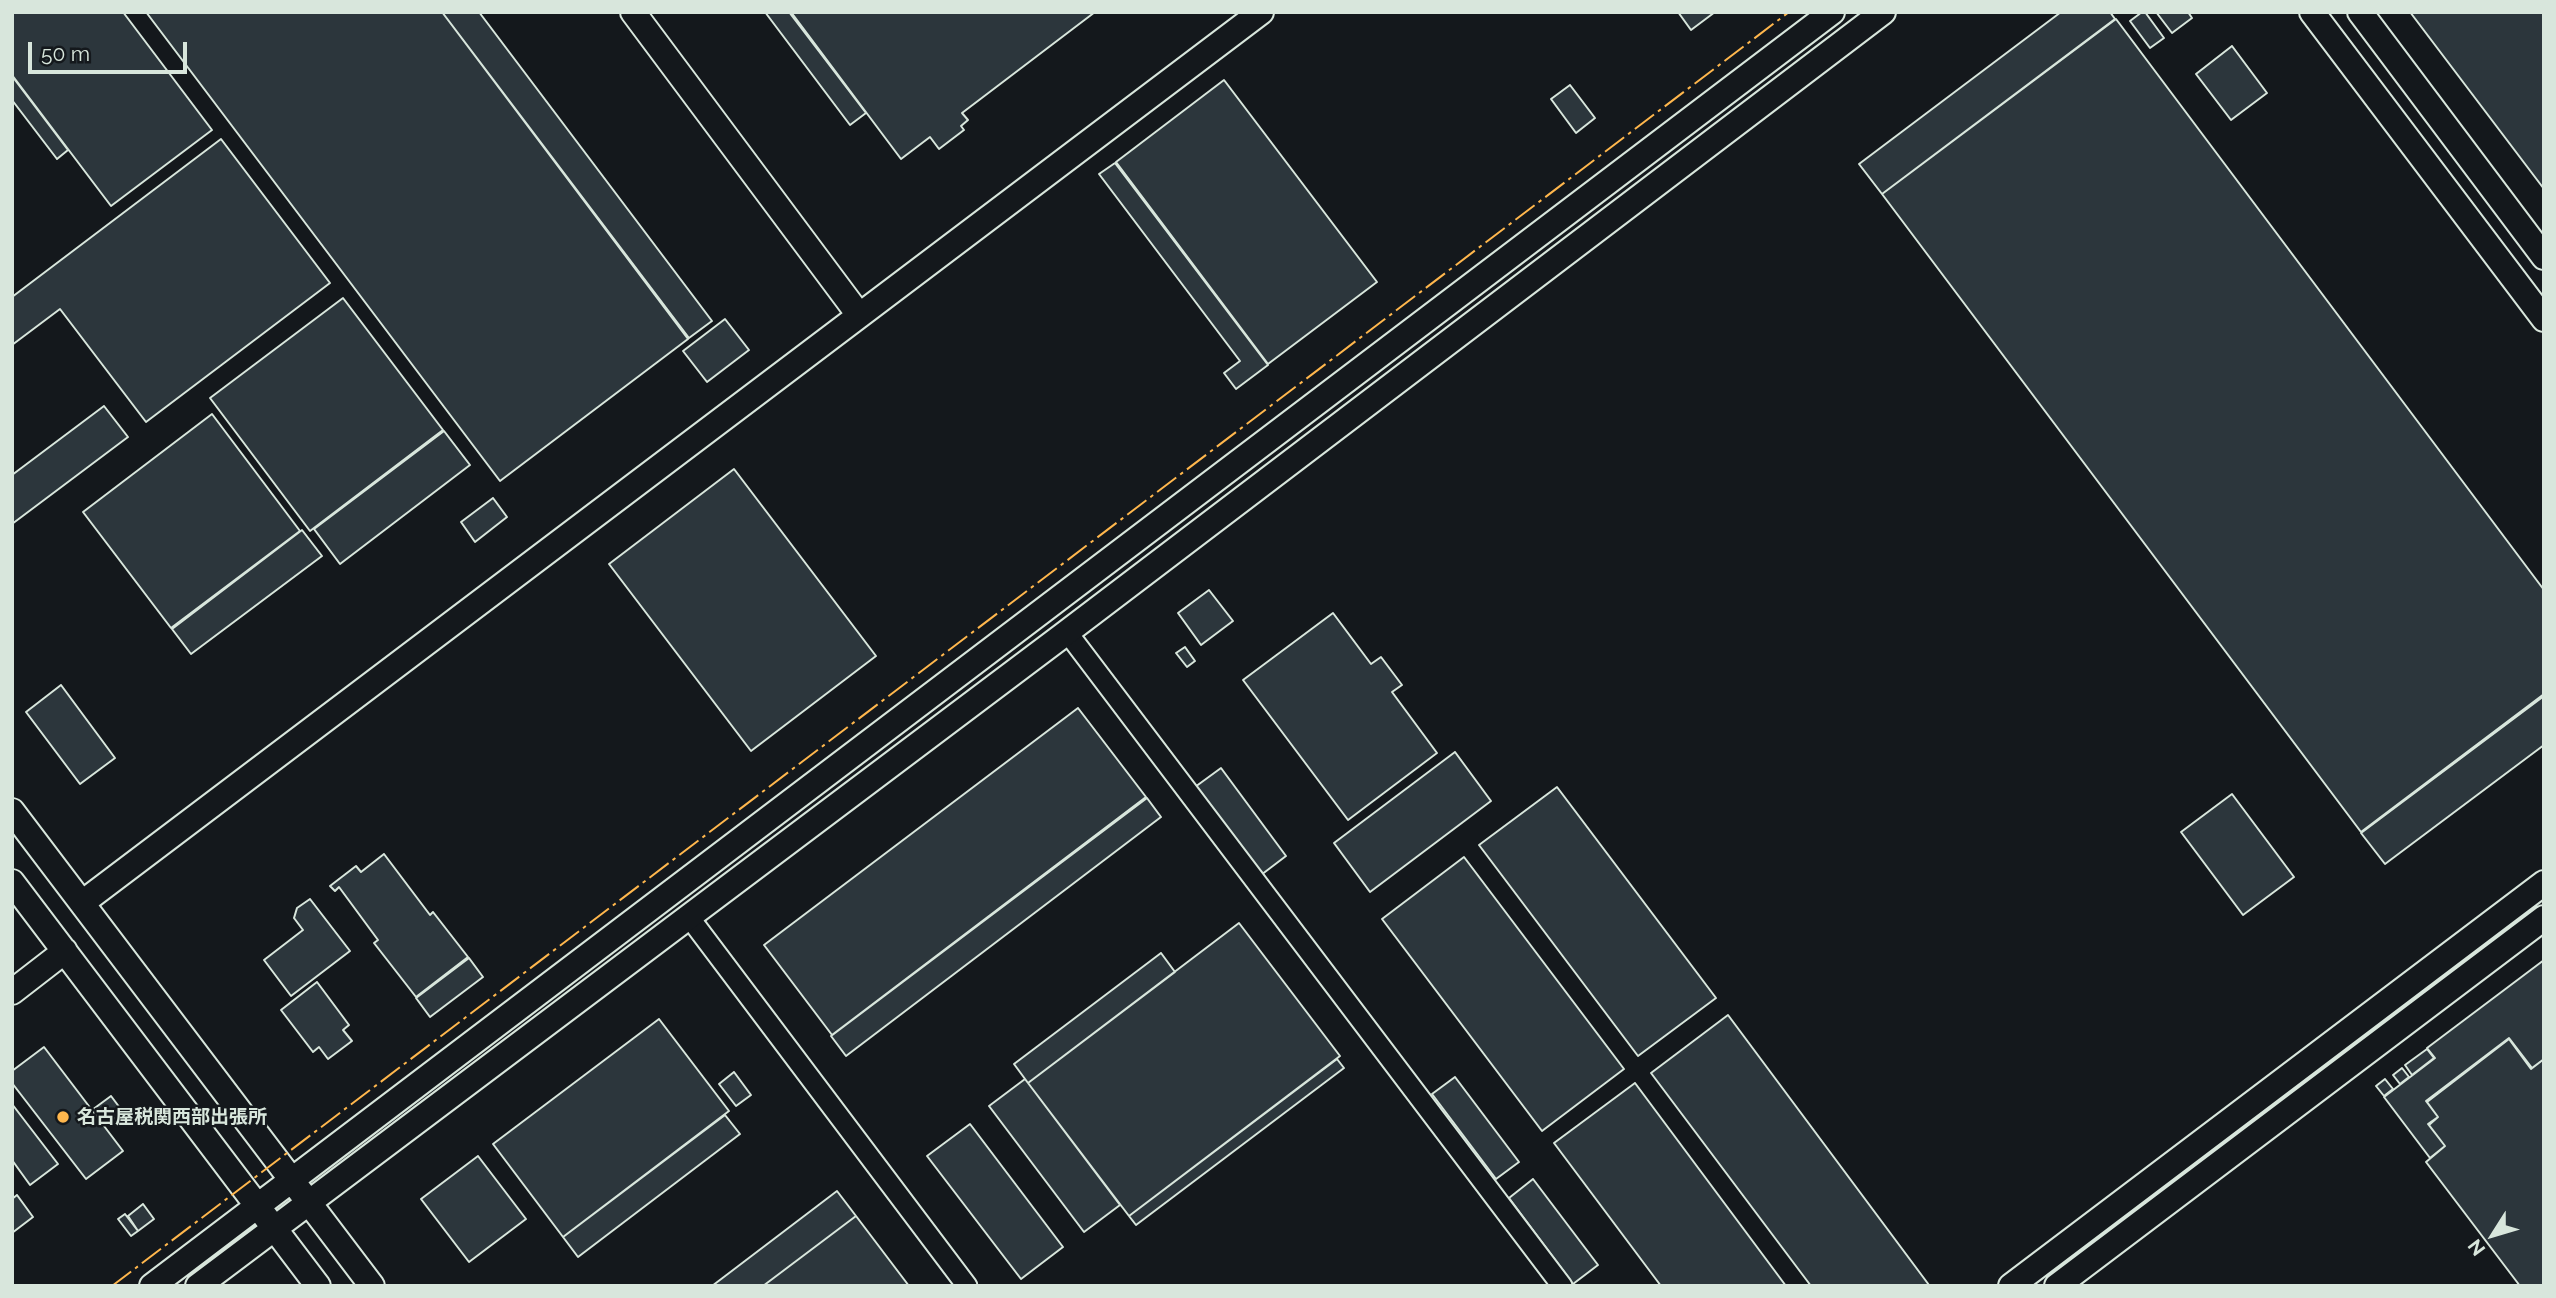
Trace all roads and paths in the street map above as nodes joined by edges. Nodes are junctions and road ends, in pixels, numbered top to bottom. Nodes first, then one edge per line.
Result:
1 (634, 12) edge
2 (1261, 12) edge
3 (1832, 12) edge
4 (1883, 12) edge
5 (2312, 12) edge
6 (2360, 12) edge
7 (2544, 257) edge
8 (859, 315) junction
9 (2544, 319) edge
10 (1048, 608) junction
11 (1067, 632) junction
12 (12, 811) edge
13 (12, 882) edge
14 (2544, 883) edge
15 (672, 893) junction
16 (82, 903) junction
17 (689, 916) junction
18 (2544, 918) edge
19 (65, 951) junction
20 (12, 992) edge
21 (293, 1181) junction
22 (309, 1202) junction
23 (258, 1207) junction
24 (274, 1228) junction
25 (152, 1286) edge
26 (198, 1286) edge
27 (318, 1286) edge
28 (372, 1286) edge
29 (967, 1286) edge
30 (1562, 1286) edge
31 (2011, 1286) edge
32 (2057, 1286) edge

1 - 8 street
2 - 8 street
3 - 10 street
4 - 11 street
5 - 9 street
6 - 7 street
8 - 16 street
10 - 11 street
10 - 15 street
11 - 17 street
11 - 30 street
12 - 16 street
13 - 19 street
14 - 31 street
15 - 17 street
15 - 21 street
16 - 21 street
17 - 22 street
17 - 29 street
18 - 32 street
19 - 20 street
19 - 23 street
21 - 22 street
21 - 23 street
22 - 24 street
22 - 28 street
23 - 24 street
23 - 25 street
24 - 26 street
24 - 27 street

